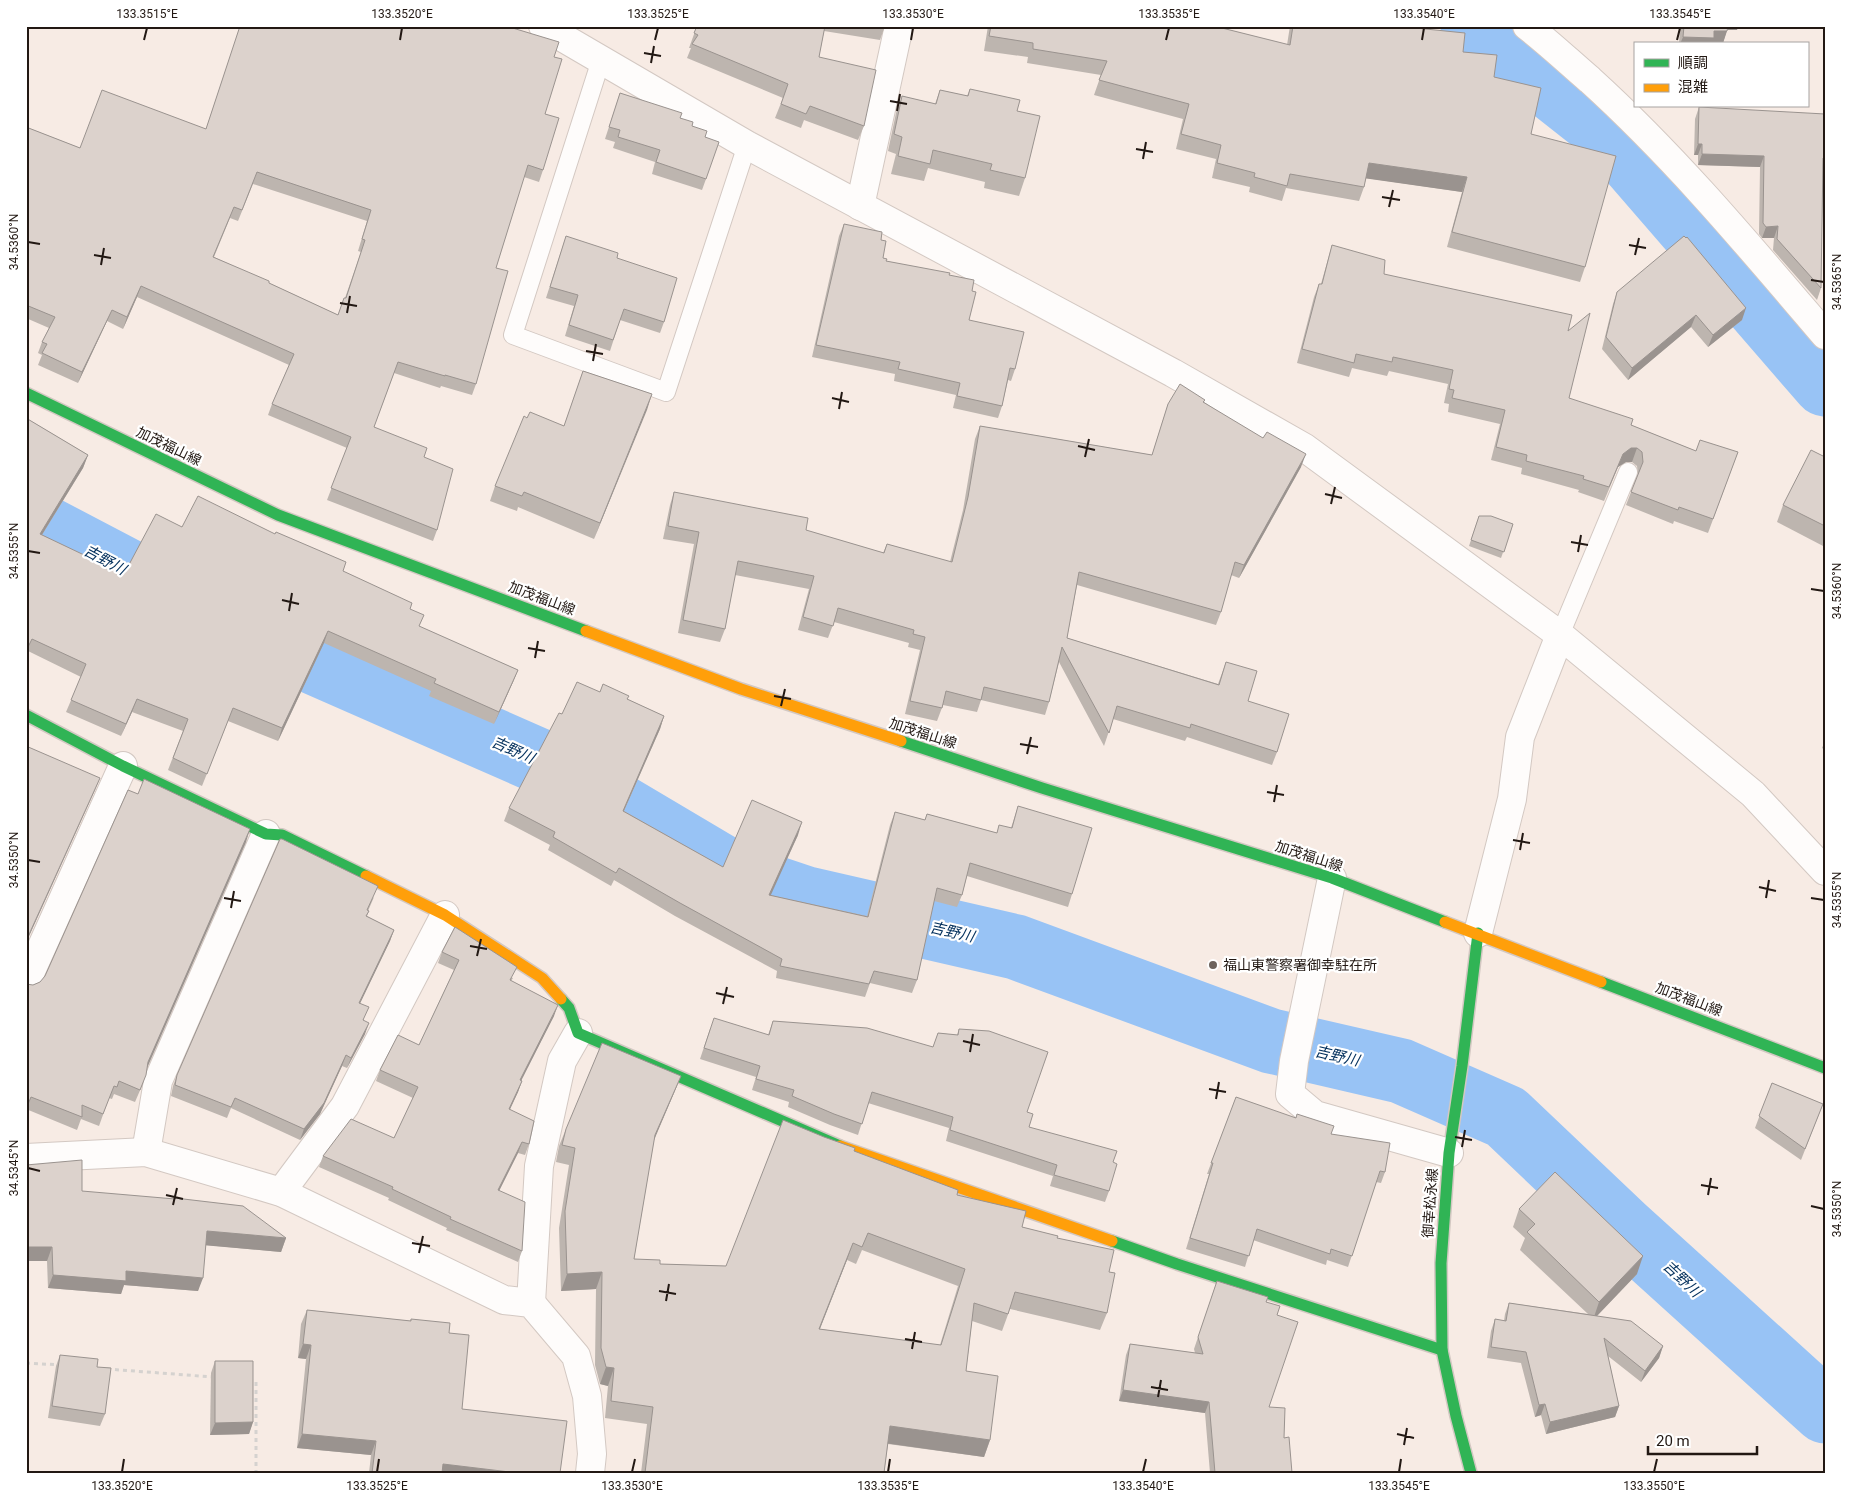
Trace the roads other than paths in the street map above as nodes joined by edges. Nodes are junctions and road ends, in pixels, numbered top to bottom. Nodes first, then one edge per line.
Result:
1 (543, 26) edge
2 (899, 26) edge
3 (1526, 26) edge
4 (601, 60) junction
5 (747, 145) junction
6 (860, 206) junction
7 (1825, 335) edge
8 (26, 393) edge
9 (1628, 472) edge
10 (1560, 635) junction
11 (26, 716) edge
12 (123, 766) junction
13 (266, 834) junction
14 (1825, 871) edge
15 (1332, 878) junction
16 (445, 915) junction
17 (1478, 934) junction
18 (26, 982) edge
19 (578, 1033) junction
20 (1825, 1068) edge
21 (146, 1152) junction
22 (1449, 1153) junction
23 (26, 1158) edge
24 (281, 1192) junction
25 (531, 1303) junction
26 (1442, 1350) junction
27 (590, 1473) edge
28 (1471, 1473) edge

1 - 4 street
2 - 6 street
3 - 7 street
4 - 5 street
4 - 5 lane
5 - 6 street
6 - 10 street
8 - 15 main road, 加茂福山線
9 - 10 lane
10 - 14 street
10 - 17 street
11 - 12 main road
12 - 13 main road
12 - 18 street
13 - 16 main road
13 - 21 street
15 - 17 main road, 加茂福山線
15 - 22 street
16 - 19 main road
16 - 24 street
17 - 20 main road, 加茂福山線
17 - 22 main road, 御幸松永線
19 - 25 street
19 - 26 main road
21 - 23 street
21 - 24 street
22 - 26 main road, 御幸松永線
24 - 25 street
25 - 27 street
26 - 28 main road, 御幸松永線

